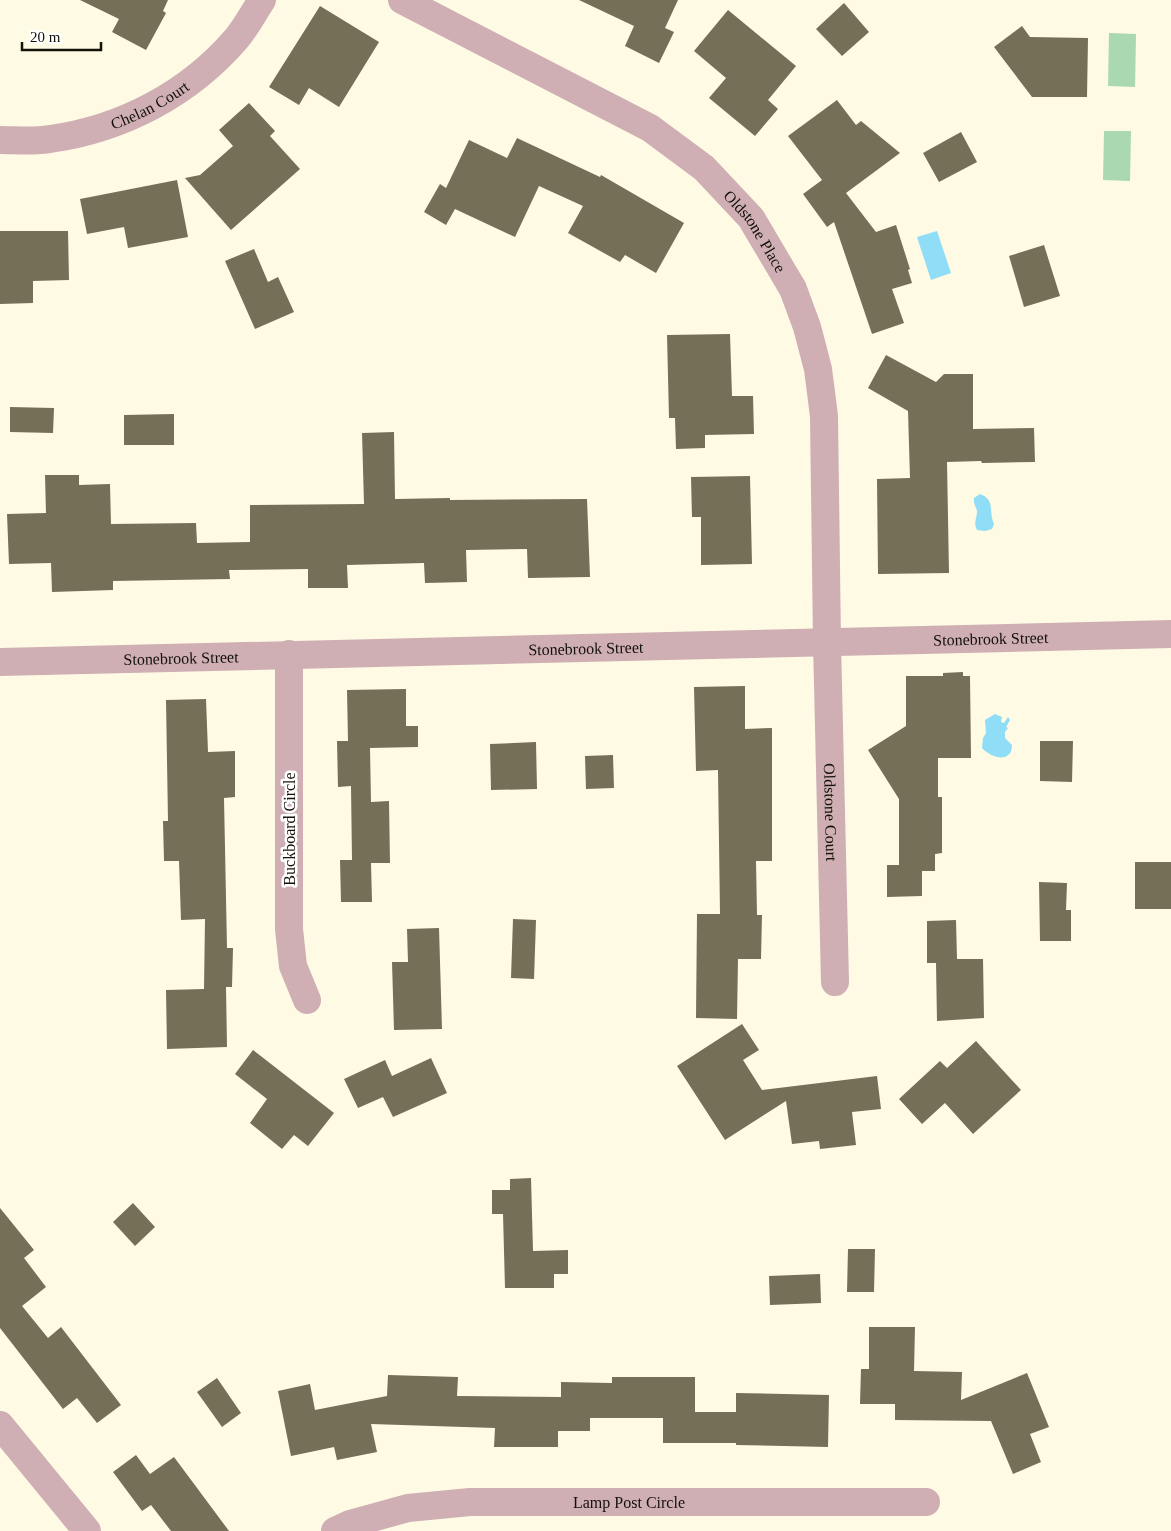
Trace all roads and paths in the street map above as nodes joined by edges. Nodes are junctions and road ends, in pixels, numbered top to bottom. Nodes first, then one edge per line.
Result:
1 (262, 0) edge
2 (402, 0) edge
3 (0, 140) edge
4 (1171, 634) edge
5 (827, 642) junction
6 (289, 654) junction
7 (0, 662) edge
8 (835, 982) dead end
9 (306, 1000) dead end
10 (0, 1425) edge
11 (926, 1502) dead end
12 (87, 1531) edge
13 (335, 1531) edge

1 - 3 street, Chelan Court
2 - 5 street, Oldstone Place
4 - 5 street, Stonebrook Street
5 - 6 street, Stonebrook Street
5 - 8 street, Oldstone Court
6 - 7 street, Stonebrook Street
6 - 9 street, Buckboard Circle
10 - 12 street
11 - 13 street, Lamp Post Circle

